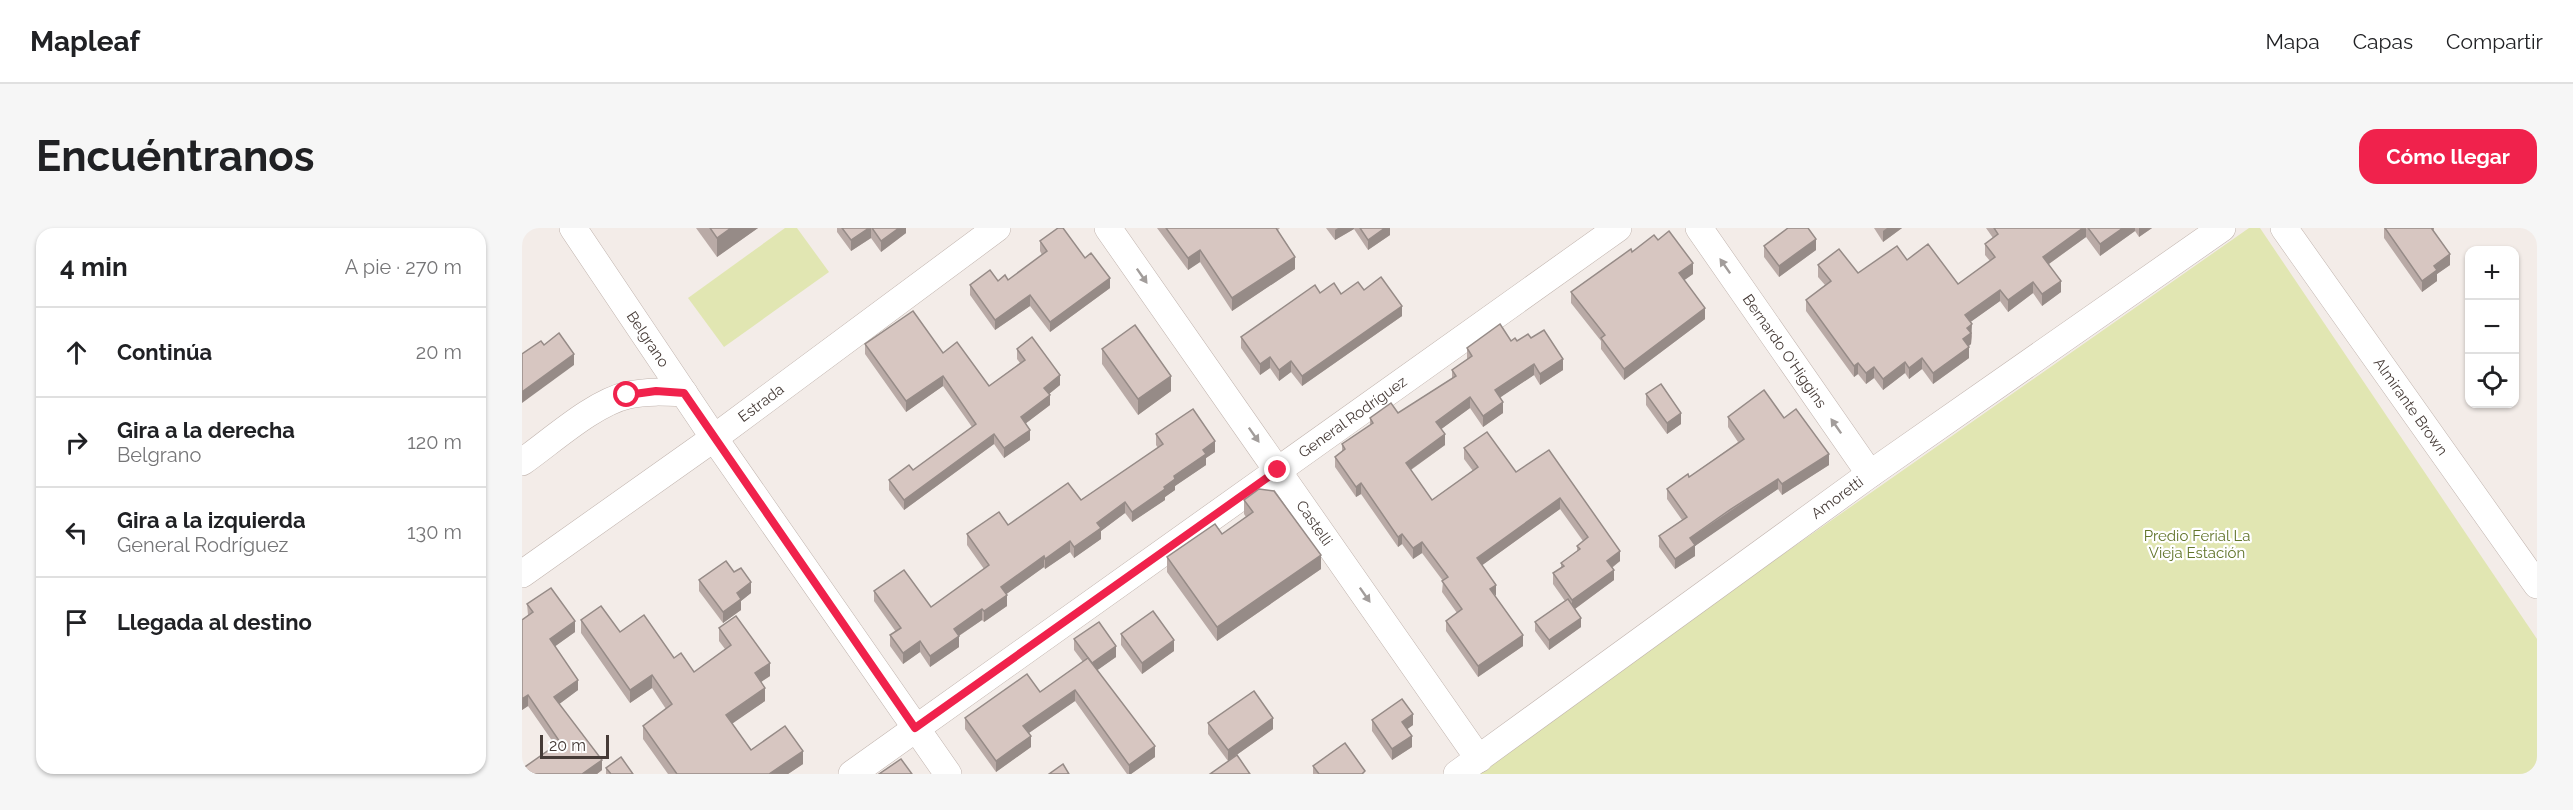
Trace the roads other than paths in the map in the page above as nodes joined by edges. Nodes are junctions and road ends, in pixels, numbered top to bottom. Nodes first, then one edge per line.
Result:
1 (573, 228) edge
2 (997, 228) edge
3 (1108, 228) edge
4 (1618, 228) edge
5 (1698, 228) edge
6 (2222, 228) edge
7 (2284, 228) edge
8 (684, 393) junction
9 (714, 438) junction
10 (522, 462) edge
11 (1278, 470) junction
12 (1869, 474) junction
13 (2528, 551) edge
14 (522, 573) edge
15 (2537, 585) edge
16 (915, 728) junction
17 (1468, 766) edge
18 (852, 774) edge
19 (948, 774) edge

1 - 8 street, Belgrano
2 - 9 street, Estrada
3 -> 11 street, Castelli
4 - 11 street, General Rodríguez
12 -> 5 street, Bernardo O'Higgins
6 - 12 street, Amoretti
7 - 13 street, Almirante Brown
8 - 9 street, Belgrano
8 - 10 street
9 - 14 street, Estrada
9 - 16 street, Belgrano
11 - 16 street, General Rodríguez
11 -> 17 street, Castelli
12 - 17 street, Amoretti
13 - 15 street, Almirante Brown
16 - 18 street, General Rodríguez
16 - 19 street, Belgrano

